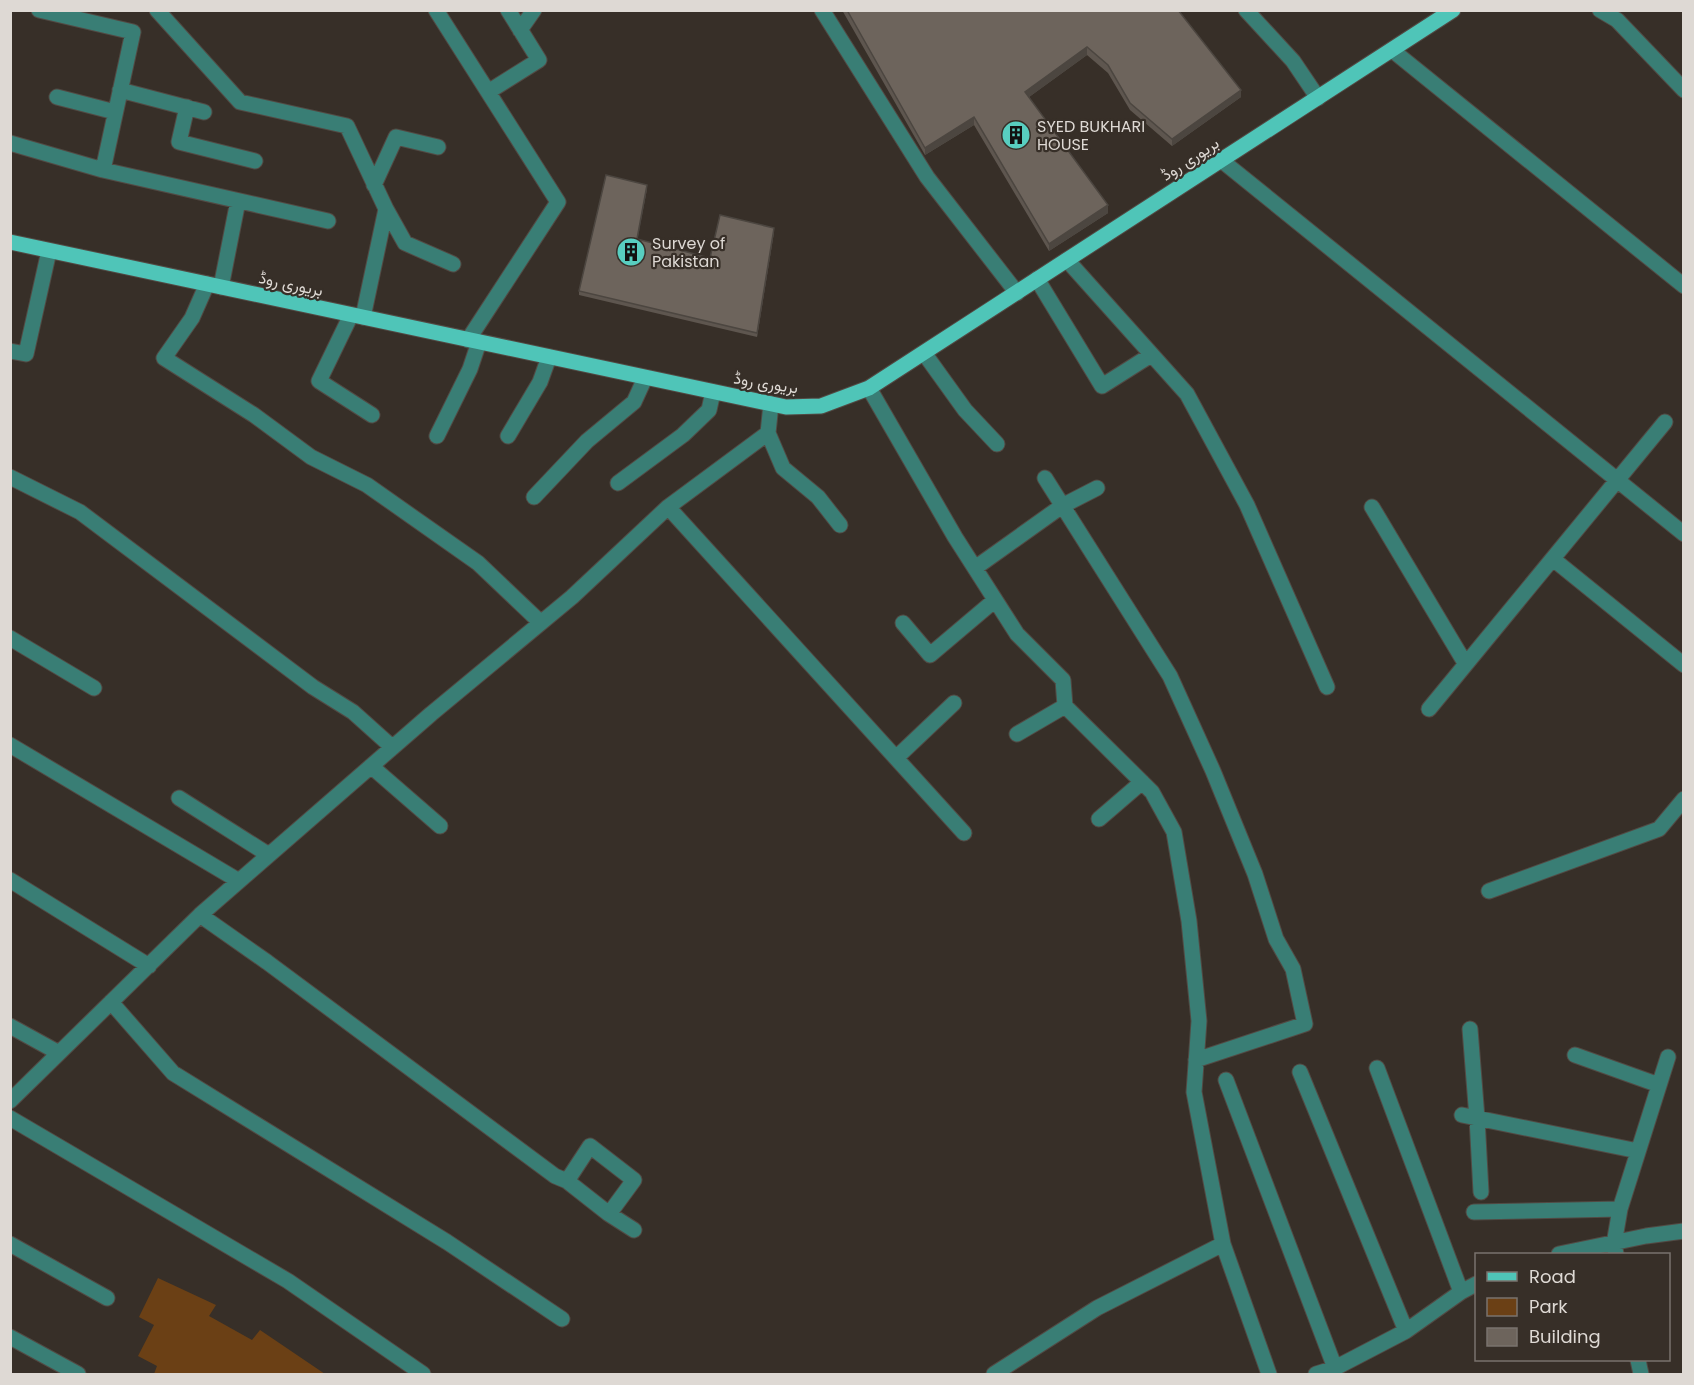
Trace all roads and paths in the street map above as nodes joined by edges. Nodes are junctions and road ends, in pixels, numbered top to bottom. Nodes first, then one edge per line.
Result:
1 (39, 10) edge
2 (156, 10) edge
3 (436, 10) edge
4 (508, 10) edge
5 (534, 10) edge
6 (822, 10) edge
7 (1246, 10) edge
8 (1453, 10) edge
9 (1600, 10) edge
10 (1436, 15) edge
11 (520, 30) junction
12 (1392, 50) junction
13 (120, 90) junction
14 (1683, 90) edge
15 (488, 92) junction
16 (57, 97) dead end
17 (1318, 98) junction
18 (187, 107) junction
19 (116, 112) junction
20 (204, 112) dead end
21 (10, 143) edge
22 (438, 147) dead end
23 (1221, 160) junction
24 (255, 161) dead end
25 (103, 170) junction
26 (374, 185) junction
27 (238, 201) junction
28 (386, 209) junction
29 (328, 221) dead end
30 (10, 242) edge
31 (49, 250) junction
32 (1067, 260) junction
33 (453, 264) dead end
34 (1037, 279) junction
35 (214, 286) junction
36 (1683, 286) edge
37 (1017, 293) junction
38 (357, 316) junction
39 (474, 341) junction
40 (10, 351) edge
41 (924, 353) junction
42 (1151, 355) junction
43 (549, 357) junction
44 (645, 378) junction
45 (869, 388) junction
46 (713, 392) junction
47 (771, 404) junction
48 (372, 415) dead end
49 (1665, 422) dead end
50 (768, 433) junction
51 (437, 436) dead end
52 (508, 436) dead end
53 (997, 444) dead end
54 (10, 477) edge
55 (1045, 478) dead end
56 (1617, 480) junction
57 (618, 483) dead end
58 (1097, 488) dead end
59 (534, 496) dead end
60 (1062, 506) junction
61 (668, 507) junction
62 (1372, 507) dead end
63 (840, 525) dead end
64 (1683, 534) edge
65 (1553, 559) junction
66 (975, 568) junction
67 (995, 600) junction
68 (540, 622) junction
69 (903, 623) dead end
70 (10, 639) edge
71 (1465, 663) junction
72 (1683, 665) edge
73 (1327, 687) dead end
74 (94, 688) dead end
75 (954, 703) dead end
76 (1065, 706) junction
77 (1429, 709) dead end
78 (1017, 734) dead end
79 (10, 745) edge
80 (392, 747) junction
81 (896, 758) junction
82 (371, 766) junction
83 (1142, 782) junction
84 (179, 798) dead end
85 (1683, 799) edge
86 (1099, 819) dead end
87 (440, 826) dead end
88 (964, 833) dead end
89 (269, 855) junction
90 (10, 880) edge
91 (239, 881) junction
92 (1489, 891) dead end
93 (200, 915) junction
94 (148, 966) junction
95 (111, 1002) junction
96 (10, 1026) edge
97 (1470, 1029) dead end
98 (59, 1053) junction
99 (1575, 1055) dead end
100 (1668, 1057) dead end
101 (1196, 1060) junction
102 (1377, 1068) dead end
103 (1300, 1072) dead end
104 (1226, 1080) dead end
105 (1659, 1085) junction
106 (10, 1101) edge
107 (1470, 1117) junction
108 (10, 1118) edge
109 (1638, 1151) junction
110 (567, 1181) junction
111 (1481, 1192) dead end
112 (1620, 1209) junction
113 (1474, 1212) dead end
114 (609, 1214) junction
115 (634, 1230) dead end
116 (1683, 1231) edge
117 (10, 1244) edge
118 (1223, 1244) junction
119 (1615, 1249) edge
120 (1570, 1253) edge
121 (1475, 1285) edge
122 (1461, 1292) junction
123 (107, 1298) dead end
124 (562, 1319) dead end
125 (1406, 1331) junction
126 (10, 1337) edge
127 (1335, 1368) junction
128 (78, 1374) edge
129 (423, 1374) edge
130 (994, 1374) edge
131 (1269, 1374) edge
132 (1316, 1374) edge

1 - 13 street
2 - 26 street
3 - 15 street
4 - 11 street
5 - 11 street
6 - 37 street
7 - 17 street
8 - 10 main road, بریوری روڈ
9 - 14 street
10 - 12 main road, بریوری روڈ
11 - 15 street
12 - 17 main road, بریوری روڈ
12 - 36 street
13 - 18 street
13 - 19 street
15 - 39 street
16 - 19 street
17 - 23 main road, بریوری روڈ
18 - 20 street
18 - 24 street
19 - 25 street
21 - 25 street
22 - 26 street
23 - 32 main road, بریوری روڈ
23 - 56 street
25 - 27 street
26 - 28 street
27 - 29 street
27 - 35 street
28 - 33 street
28 - 38 street
30 - 31 main road, بریوری روڈ
31 - 35 main road, بریوری روڈ
31 - 40 street
32 - 34 main road, بریوری روڈ
32 - 42 street
34 - 37 main road, بریوری روڈ
34 - 42 street
35 - 38 main road, بریوری روڈ
35 - 68 street
37 - 41 main road, بریوری روڈ
38 - 39 main road, بریوری روڈ
38 - 48 street
39 - 43 main road, بریوری روڈ
39 - 51 street
41 - 45 main road, بریوری روڈ
41 - 53 street
42 - 73 street
43 - 44 main road, بریوری روڈ
43 - 52 street
44 - 46 main road, بریوری روڈ
44 - 59 street
45 - 47 main road, بریوری روڈ
45 - 66 street
46 - 47 main road, بریوری روڈ
46 - 57 street
47 - 50 street
49 - 56 street
50 - 61 street
50 - 63 street
54 - 80 street
55 - 60 street
56 - 64 street
56 - 65 street
58 - 60 street
60 - 66 street
60 - 101 street
61 - 68 street
61 - 81 street
62 - 71 street
65 - 71 street
65 - 72 street
66 - 67 street
67 - 69 street
67 - 76 street
68 - 80 street
70 - 74 street
71 - 77 street
75 - 81 street
76 - 78 street
76 - 83 street
79 - 91 street
80 - 82 street
81 - 88 street
82 - 87 street
82 - 89 street
83 - 86 street
83 - 101 street
84 - 89 street
85 - 92 street
89 - 91 street
90 - 94 street
91 - 93 street
93 - 94 street
93 - 110 street
94 - 95 street
95 - 98 street
95 - 124 street
96 - 98 street
97 - 107 street
98 - 106 street
99 - 105 street
100 - 105 street
101 - 118 street
102 - 122 street
103 - 125 street
104 - 127 street
105 - 109 street
107 - 109 street
107 - 111 street
108 - 129 street
109 - 112 street
110 - 114 street
110 - 114 street
112 - 113 street
112 - 119 street
114 - 115 street
116 - 119 street
117 - 123 street
118 - 130 street
118 - 131 street
119 - 120 street
121 - 122 street
122 - 125 street
125 - 127 street
126 - 128 street
127 - 132 street

